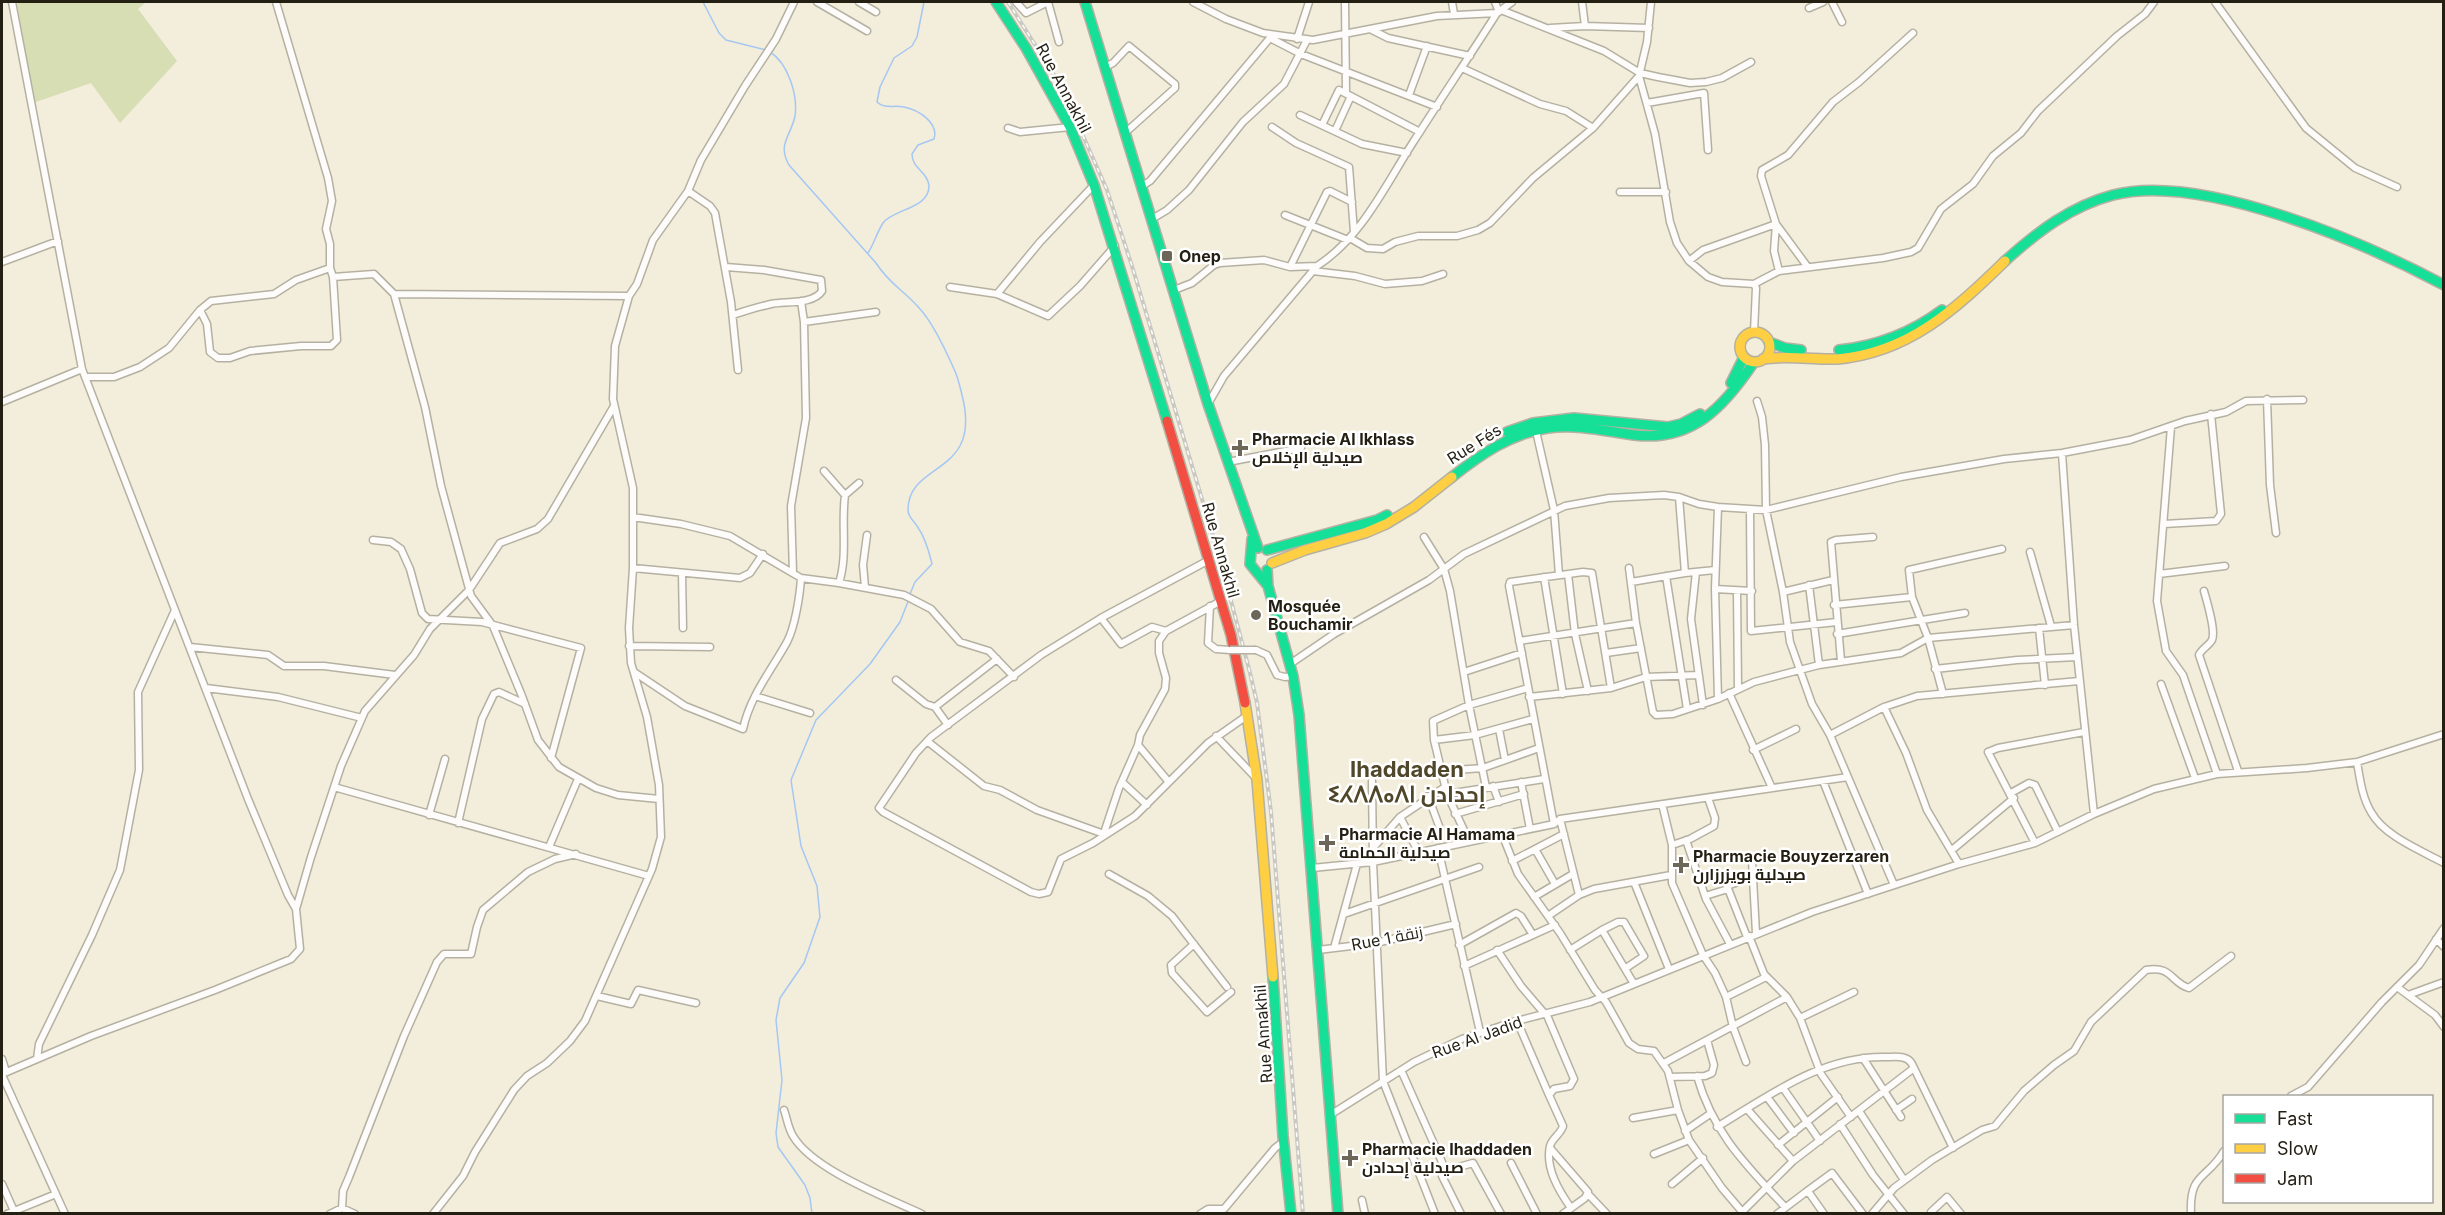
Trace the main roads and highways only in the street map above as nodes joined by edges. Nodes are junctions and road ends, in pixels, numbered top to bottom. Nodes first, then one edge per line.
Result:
1 (996, 2) edge
2 (1085, 2) edge
3 (2173, 181) dead end
4 (2184, 183) dead end
5 (2444, 276) edge
6 (2444, 285) edge
7 (1768, 342) junction
8 (1744, 357) junction
9 (1759, 361) junction
10 (1259, 550) junction
11 (1269, 566) junction
12 (1255, 570) junction
13 (1268, 586) junction
14 (1291, 1214) edge
15 (1338, 1214) edge

1 - 14 main road, Rue Annakhil
2 - 10 main road
3 - 7 main road
4 - 5 main road
6 - 9 main road
7 - 8 main road
7 - 9 main road
8 - 9 main road
8 - 10 main road, Rue Fés
9 - 11 main road, Rue Fés
10 - 11 main road
10 - 12 main road
11 - 12 main road, Rue Fés
11 - 13 main road
12 - 13 main road
13 - 15 main road

